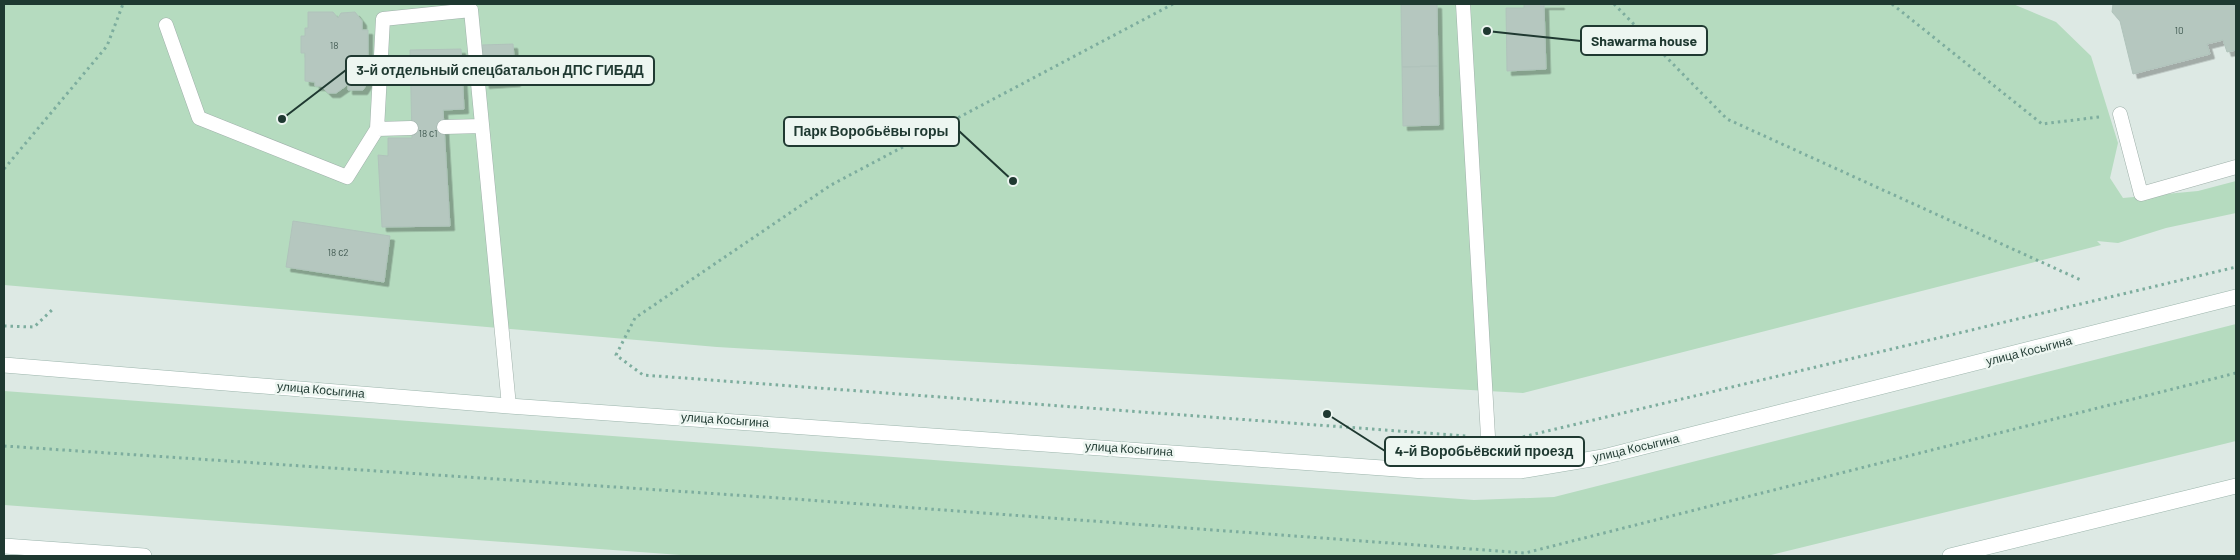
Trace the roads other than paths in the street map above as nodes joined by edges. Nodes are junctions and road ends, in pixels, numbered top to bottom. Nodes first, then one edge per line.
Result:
1 (1463, 4) edge
2 (166, 25) dead end
3 (2120, 114) road end
4 (482, 126) junction
5 (444, 127) dead end
6 (411, 128) dead end
7 (377, 129) junction
8 (2236, 167) edge
9 (2236, 297) edge
10 (4, 364) edge
11 (509, 406) junction
12 (1490, 471) junction
13 (2236, 486) edge
14 (4, 546) edge
15 (144, 556) edge
16 (1950, 556) edge

1 - 12 lane
2 - 7 lane
3 - 8 lane
4 - 5 lane
4 - 7 lane
4 - 11 lane
6 - 7 lane
9 - 12 main road, улица Косыгина
10 - 11 main road, улица Косыгина
11 - 12 main road, улица Косыгина
13 - 16 main road
14 - 15 main road

